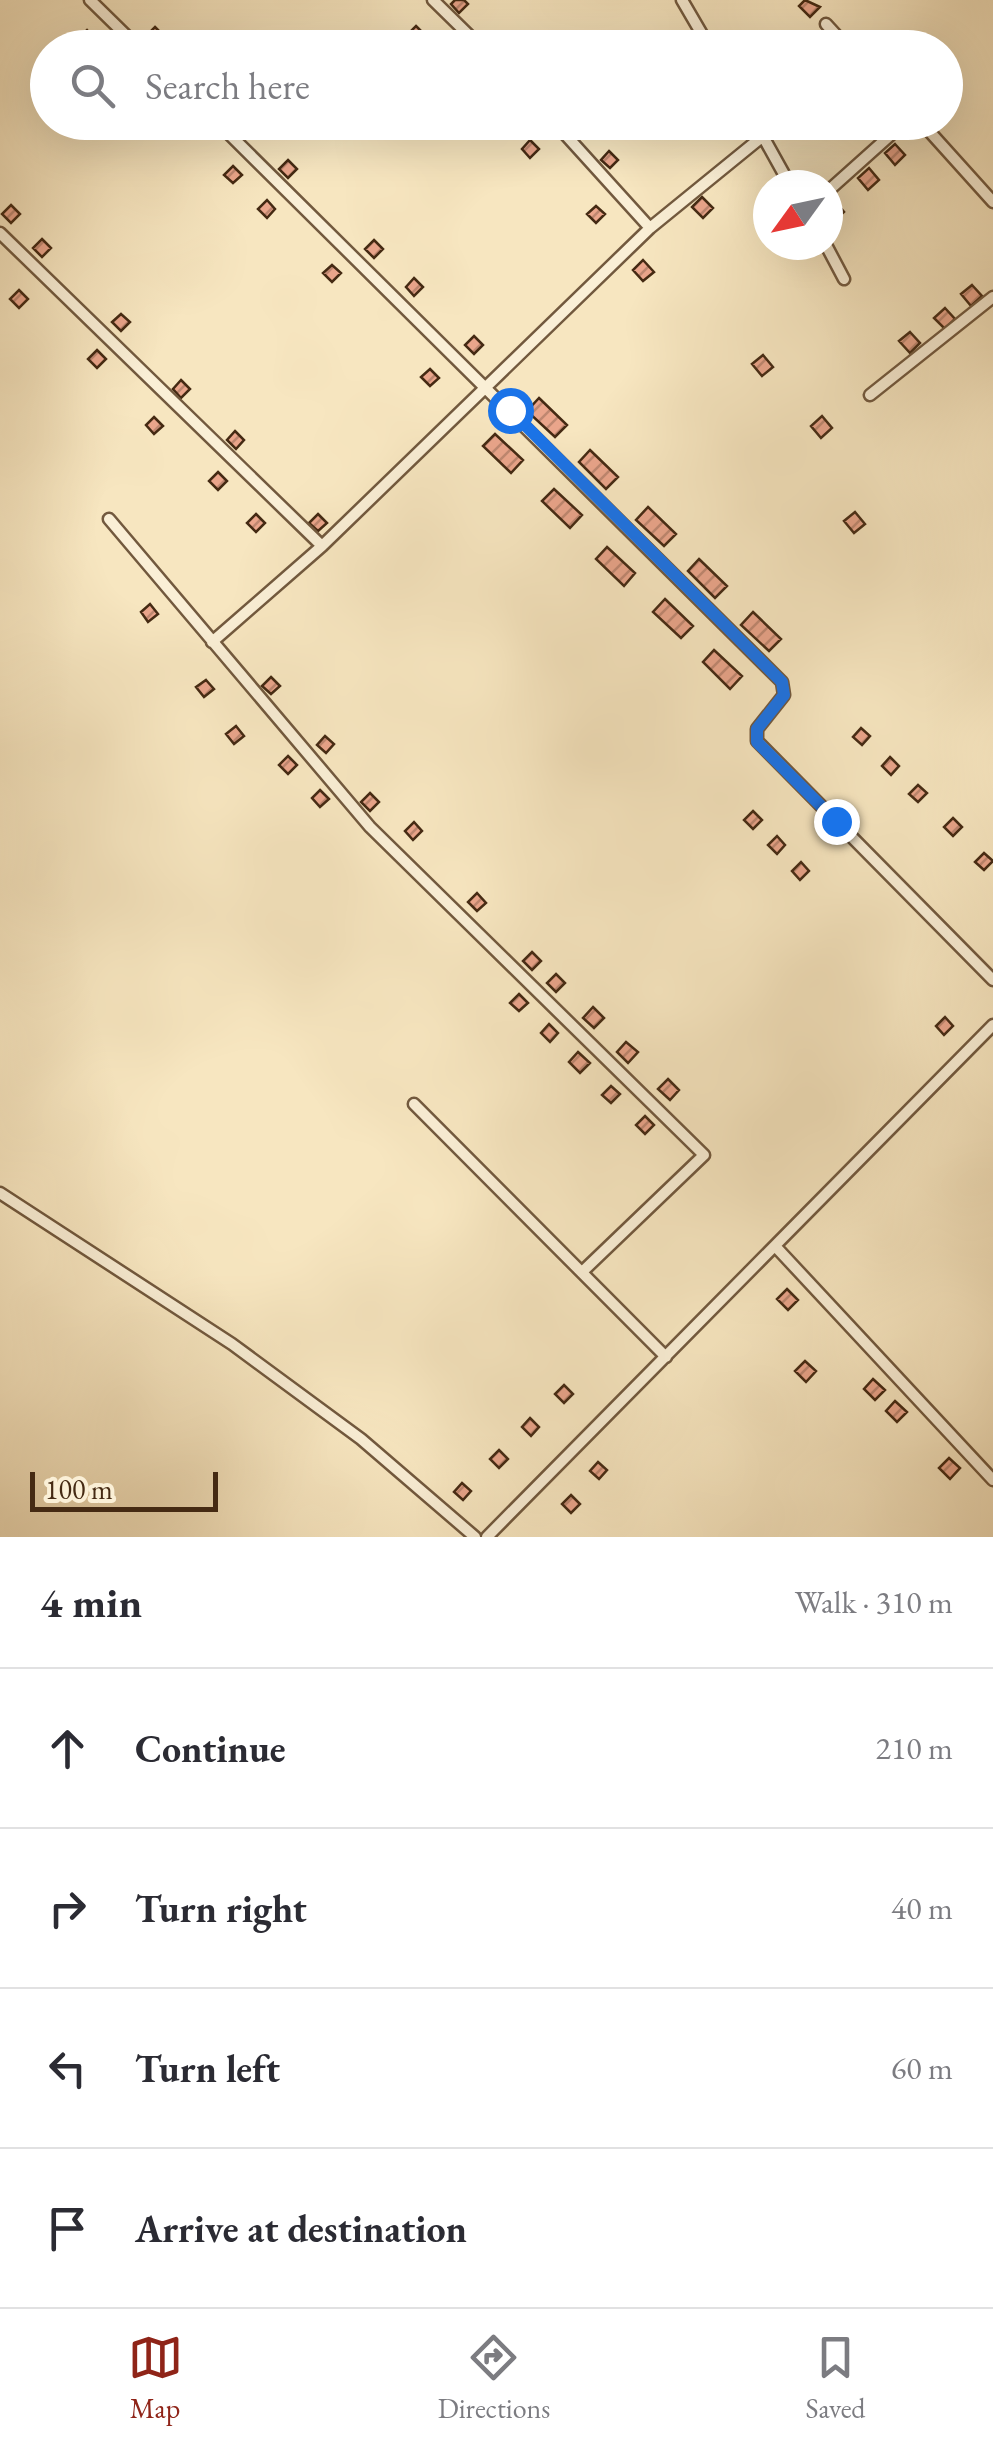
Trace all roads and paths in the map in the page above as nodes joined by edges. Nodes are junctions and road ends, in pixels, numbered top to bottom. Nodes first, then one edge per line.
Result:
1 (90, 0) edge
2 (433, 0) edge
3 (682, 0) edge
4 (826, 24) dead end
5 (121, 30) edge
6 (464, 30) edge
7 (700, 30) edge
8 (832, 30) edge
9 (235, 140) edge
10 (570, 140) edge
11 (758, 140) edge
12 (765, 140) edge
13 (885, 140) edge
14 (937, 140) edge
15 (782, 170) edge
16 (843, 178) edge
17 (993, 202) edge
18 (650, 228) junction
19 (0, 233) edge
20 (834, 260) edge
21 (844, 280) dead end
22 (993, 297) edge
23 (486, 386) junction
24 (870, 395) dead end
25 (108, 518) dead end
26 (322, 546) junction
27 (212, 642) junction
28 (993, 980) edge
29 (993, 1026) edge
30 (414, 1104) dead end
31 (0, 1193) edge
32 (775, 1246) junction
33 (582, 1272) junction
34 (666, 1356) junction
35 (993, 1480) edge
36 (474, 1537) edge
37 (487, 1537) edge

1 - 5 street
2 - 6 street
3 - 7 street
4 - 8 street
9 - 23 street
10 - 18 street
11 - 18 street
12 - 15 street
13 - 16 street
14 - 17 street
18 - 23 street
19 - 26 street
20 - 21 street
22 - 24 street
23 - 26 street
23 - 28 street
25 - 27 street
26 - 27 street
27 - 33 street
29 - 32 street
30 - 33 street
31 - 36 street
32 - 34 street
32 - 35 street
33 - 34 street
34 - 37 street

